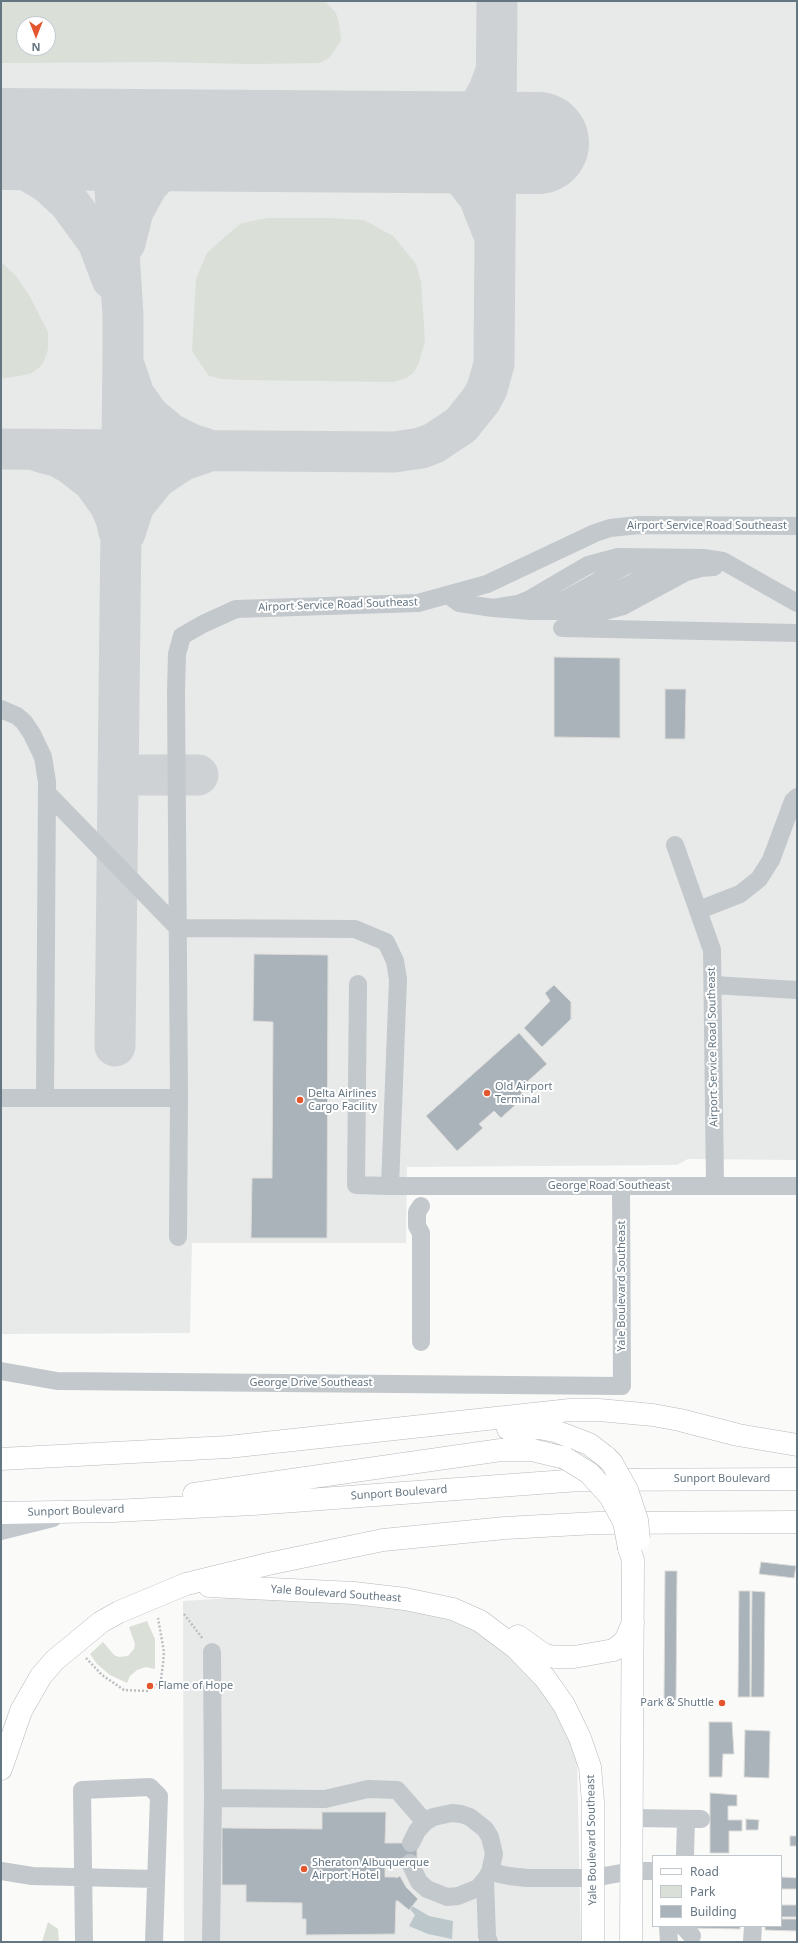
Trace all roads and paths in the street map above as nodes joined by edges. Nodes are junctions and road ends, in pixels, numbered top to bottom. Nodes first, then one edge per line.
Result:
1 (797, 526) edge
2 (653, 558) junction
3 (703, 558) junction
4 (739, 569) junction
5 (448, 595) junction
6 (797, 603) edge
7 (493, 608) junction
8 (532, 611) junction
9 (571, 611) junction
10 (562, 628) dead end
11 (797, 633) edge
12 (1, 710) edge
13 (47, 793) junction
14 (795, 806) edge
15 (675, 845) dead end
16 (699, 910) junction
17 (178, 928) junction
18 (358, 984) dead end
19 (713, 985) junction
20 (797, 990) edge
21 (1, 1098) edge
22 (46, 1098) junction
23 (179, 1098) junction
24 (390, 1186) junction
25 (421, 1186) junction
26 (622, 1186) junction
27 (715, 1186) junction
28 (797, 1186) edge
29 (178, 1237) dead end
30 (421, 1342) dead end
31 (1, 1372) edge
32 (622, 1386) joint
33 (481, 1420) junction
34 (797, 1445) edge
35 (1, 1459) edge
36 (797, 1479) edge
37 (105, 1511) junction
38 (1, 1513) edge
39 (797, 1522) edge
40 (1, 1531) edge
41 (634, 1552) junction
42 (186, 1584) junction
43 (184, 1614) dead end
44 (158, 1618) dead end
45 (480, 1621) junction
46 (633, 1623) junction
47 (207, 1646) joint
48 (84, 1656) dead end
49 (1, 1769) edge
50 (213, 1798) junction
51 (632, 1818) junction
52 (425, 1822) junction
53 (411, 1843) dead end
54 (685, 1855) edge
55 (410, 1863) dead end
56 (1, 1871) edge
57 (642, 1871) edge
58 (83, 1876) junction
59 (488, 1876) junction
60 (156, 1878) junction
61 (593, 1878) junction
62 (668, 1927) edge
63 (753, 1927) edge
64 (84, 1942) edge
65 (154, 1942) edge
66 (211, 1942) edge
67 (489, 1942) edge
68 (593, 1942) edge
69 (631, 1942) edge
70 (669, 1942) edge
71 (752, 1942) edge

1 - 5 street, Airport Service Road Southeast
2 - 3 street
2 - 7 street
2 - 8 street
3 - 4 street
3 - 9 street
4 - 6 street
4 - 9 street
5 - 7 street
5 - 17 street, Airport Service Road Southeast
7 - 8 street
8 - 9 street
10 - 11 street
12 - 13 street
13 - 17 street
13 - 22 street
14 - 16 street
15 - 16 street, Airport Service Road Southeast
16 - 19 street, Airport Service Road Southeast
17 - 23 street, Airport Service Road Southeast
17 - 24 street
18 - 24 street, George Road Southeast
19 - 20 street
19 - 27 street, Airport Service Road Southeast
21 - 22 street
22 - 23 street
23 - 29 street, Airport Service Road Southeast
24 - 25 street, George Road Southeast
25 - 26 street, George Road Southeast
25 - 30 street
26 - 27 street, George Road Southeast
26 - 32 street, Yale Boulevard Southeast
27 - 28 street, George Road Southeast
31 - 32 street, George Drive Southeast
33 - 34 main road
33 - 35 main road
33 - 41 main road, bridge
36 - 37 main road, Sunport Boulevard
37 - 38 main road, Sunport Boulevard
37 - 40 street
37 - 41 main road, bridge
39 - 42 main road
41 - 46 main road
42 - 45 main road, Yale Boulevard Southeast
42 - 49 main road
43 - 47 path
44 - 48 path
45 - 46 main road
45 - 61 main road, Yale Boulevard Southeast
46 - 51 main road
47 - 50 street
50 - 52 street
50 - 66 street
51 - 54 street
51 - 57 main road
52 - 53 street
52 - 59 street
55 - 59 street
56 - 58 street
57 - 61 street
57 - 69 main road
58 - 60 street
58 - 60 street
58 - 64 street
59 - 61 street
59 - 67 street
60 - 65 street
61 - 68 main road, Yale Boulevard Southeast
62 - 70 street
63 - 71 street

